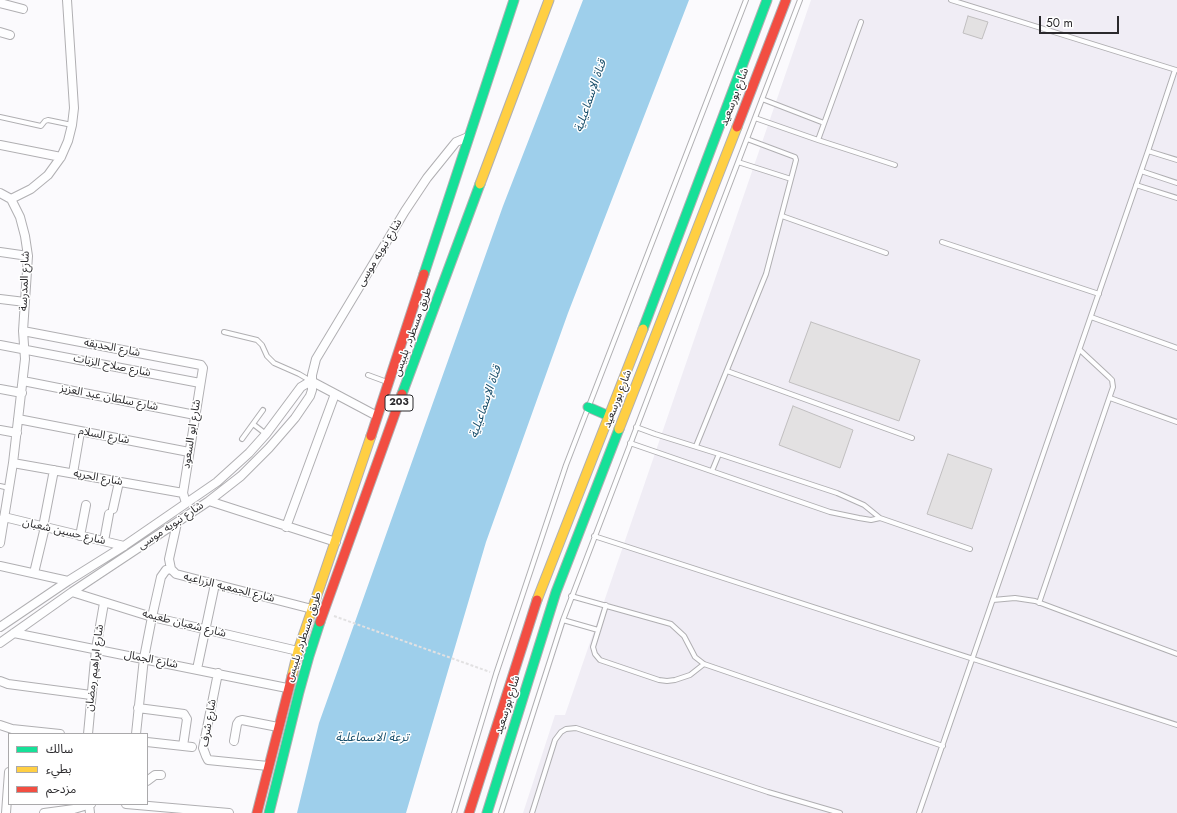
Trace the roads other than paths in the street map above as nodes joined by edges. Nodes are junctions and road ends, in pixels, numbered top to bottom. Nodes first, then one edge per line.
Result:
1 (67, 0) edge
2 (514, 0) edge
3 (548, 0) edge
4 (746, 0) edge
5 (767, 0) edge
6 (786, 0) edge
7 (800, 0) edge
8 (951, 0) edge
9 (0, 3) edge
10 (23, 9) dead end
11 (861, 22) dead end
12 (0, 32) edge
13 (10, 35) dead end
14 (1176, 70) edge
15 (762, 99) junction
16 (0, 117) edge
17 (755, 118) junction
18 (824, 123) junction
19 (72, 125) junction
20 (468, 136) junction
21 (747, 140) junction
22 (818, 140) junction
23 (0, 145) edge
24 (1148, 151) junction
25 (61, 157) junction
26 (1177, 160) edge
27 (738, 162) junction
28 (895, 164) dead end
29 (1141, 171) junction
30 (791, 179) junction
31 (1177, 183) edge
32 (1136, 185) junction
33 (0, 193) edge
34 (1177, 198) edge
35 (10, 199) junction
36 (782, 216) junction
37 (942, 242) dead end
38 (0, 252) edge
39 (886, 253) dead end
40 (28, 256) junction
41 (1099, 294) junction
42 (0, 299) edge
43 (25, 302) junction
44 (1091, 317) junction
45 (23, 331) junction
46 (224, 332) dead end
47 (0, 345) edge
48 (1177, 348) edge
49 (24, 350) junction
50 (1080, 350) junction
51 (201, 365) joint
52 (727, 371) junction
53 (368, 375) dead end
54 (23, 381) junction
55 (311, 381) junction
56 (200, 383) junction
57 (389, 383) junction
58 (0, 389) edge
59 (22, 393) junction
60 (335, 394) junction
61 (1110, 398) junction
62 (588, 407) junction
63 (263, 410) dead end
64 (195, 415) junction
65 (377, 416) junction
66 (610, 416) junction
67 (18, 419) junction
68 (1177, 422) edge
69 (253, 424) junction
70 (636, 427) junction
71 (0, 430) edge
72 (80, 432) junction
73 (17, 433) junction
74 (266, 434) junction
75 (912, 438) dead end
76 (242, 439) dead end
77 (630, 443) junction
78 (696, 446) junction
79 (189, 452) junction
80 (719, 454) junction
81 (13, 463) junction
82 (54, 470) junction
83 (712, 471) junction
84 (73, 474) junction
85 (119, 482) junction
86 (0, 486) edge
87 (9, 488) junction
88 (183, 492) junction
89 (209, 501) junction
90 (186, 503) junction
91 (86, 505) dead end
92 (4, 517) junction
93 (880, 518) junction
94 (177, 522) junction
95 (44, 527) junction
96 (286, 527) junction
97 (80, 536) junction
98 (594, 536) junction
99 (104, 541) junction
100 (336, 542) junction
101 (0, 543) edge
102 (124, 546) junction
103 (970, 549) dead end
104 (0, 566) edge
105 (171, 568) junction
106 (34, 574) junction
107 (68, 581) junction
108 (215, 584) junction
109 (72, 592) junction
110 (572, 596) junction
111 (993, 600) junction
112 (104, 603) junction
113 (1039, 603) junction
114 (606, 605) junction
115 (312, 609) junction
116 (152, 617) junction
117 (563, 620) junction
118 (0, 627) edge
119 (206, 630) junction
120 (598, 630) junction
121 (14, 633) junction
122 (0, 643) edge
123 (96, 650) junction
124 (298, 651) junction
125 (1177, 654) edge
126 (144, 658) junction
127 (973, 658) junction
128 (704, 664) junction
129 (197, 669) junction
130 (218, 674) junction
131 (0, 681) edge
132 (288, 688) junction
133 (91, 695) junction
134 (138, 708) junction
135 (0, 725) edge
136 (1177, 725) edge
137 (278, 727) junction
138 (12, 732) edge
139 (36, 733) edge
140 (88, 733) edge
141 (136, 733) edge
142 (234, 741) dead end
143 (148, 742) edge
144 (183, 746) junction
145 (943, 746) junction
146 (192, 747) dead end
147 (268, 766) junction
148 (161, 774) dead end
149 (148, 780) edge
150 (8, 786) edge
151 (84, 805) edge
152 (140, 807) edge
153 (216, 812) edge
154 (6, 813) edge
155 (44, 813) edge
156 (229, 813) edge
157 (257, 813) edge
158 (269, 813) edge
159 (454, 813) edge
160 (469, 813) edge
161 (488, 813) edge
162 (501, 813) edge
163 (532, 813) edge
164 (840, 813) edge
165 (919, 813) edge

1 - 19 street
2 - 20 main road, طريق مسطرد, بلبيس / 203
3 - 158 main road, طريق مسطرد, بلبيس / 203
4 - 62 lane
5 - 66 main road, شارع بورسعيد
6 - 161 main road, شارع بورسعيد
7 - 15 lane
8 - 14 lane
9 - 10 street
11 - 18 lane
12 - 13 street
14 - 24 lane
15 - 17 lane
15 - 18 lane
16 - 19 lane
17 - 21 lane
17 - 22 lane
18 - 22 lane
19 - 25 street
20 - 55 street, شارع نبويه موسى
20 - 57 main road, طريق مسطرد, بلبيس / 203
21 - 27 lane
21 - 30 lane
22 - 28 lane
23 - 25 street
24 - 26 lane
24 - 29 lane
25 - 35 street
27 - 30 lane
27 - 70 lane
29 - 31 lane
29 - 32 lane
30 - 36 lane
32 - 34 lane
32 - 41 lane
33 - 35 street
35 - 40 street, شارع المدرسة
36 - 39 lane
36 - 52 lane
37 - 41 lane
38 - 40 street
40 - 43 street, شارع المدرسة
41 - 44 lane
42 - 43 street
43 - 45 street, شارع المدرسة
44 - 48 lane
44 - 50 lane
45 - 49 street, شارع المدرسة
45 - 51 street, شارع الحديقه
46 - 55 lane
47 - 49 street, شارع صلاح الزيات
49 - 54 street, شارع المدرسة
49 - 56 street, شارع صلاح الزيات
50 - 61 lane
50 - 111 lane
51 - 56 street, شارع ابو السعود
52 - 75 lane
52 - 78 lane
53 - 57 lane
54 - 59 street, شارع المدرسة
54 - 64 street, شارع سلطان عبد العزيز
55 - 60 street
55 - 74 street, شارع نبويه موسى
55 - 89 street, شارع نبويه موسى
56 - 64 street, شارع ابو السعود
57 - 65 main road, طريق مسطرد, بلبيس / 203
58 - 59 street
59 - 67 street, شارع المدرسة
60 - 65 street
60 - 96 street
61 - 68 lane
61 - 113 lane
62 - 66 main road
62 - 159 lane
63 - 69 lane
64 - 79 street, شارع ابو السعود
65 - 100 main road, طريق مسطرد, بلبيس / 203
66 - 160 main road, شارع بورسعيد
67 - 72 street, شارع السلام
67 - 73 street, شارع المدرسة
69 - 74 lane
69 - 76 lane
70 - 77 lane
70 - 78 lane
71 - 73 street
72 - 79 street, شارع السلام
72 - 84 street
73 - 81 street, شارع المدرسة
74 - 90 street, شارع نبويه موسى
77 - 83 lane
77 - 98 lane
78 - 80 lane
79 - 88 street, شارع ابو السعود
80 - 83 lane
80 - 93 lane
81 - 82 street, شارع الحريه
81 - 87 street, شارع المدرسة
82 - 84 street, شارع الحريه
82 - 95 street
83 - 93 lane
84 - 85 street, شارع الحريه
85 - 88 street, شارع الحريه
85 - 99 street
86 - 87 lane
87 - 92 street, شارع المدرسة
88 - 90 street, شارع ابو السعود
89 - 94 street, شارع نبويه موسى
89 - 96 street
90 - 102 street, شارع نبويه موسى
91 - 97 street
92 - 95 street, شارع حسين شعبان
92 - 101 street, شارع المدرسة
93 - 103 lane
94 - 105 street, شارع الجمعيه الزراعيه
94 - 109 street, شارع نبويه موسى
95 - 97 street, شارع حسين شعبان
95 - 106 street
96 - 100 street
97 - 99 street, شارع حسين شعبان
98 - 110 lane
98 - 127 lane
99 - 102 street, شارع حسين شعبان
100 - 115 main road, طريق مسطرد, بلبيس / 203
102 - 107 street, شارع نبويه موسى
104 - 106 street
105 - 108 street, شارع الجمعيه الزراعيه
105 - 116 street
106 - 107 street
107 - 118 street, شارع نبويه موسى
108 - 115 street, شارع الجمعيه الزراعيه
108 - 119 street
109 - 112 street, شارع شعبان طعيمه
109 - 121 street, شارع نبويه موسى
110 - 114 lane
110 - 117 lane
111 - 113 lane
111 - 127 lane
112 - 116 street, شارع شعبان طعيمه
112 - 123 street, شارع ابراهيم رمضان
113 - 125 lane
114 - 120 lane
114 - 128 lane
115 - 124 main road, طريق مسطرد, بلبيس / 203
116 - 119 street, شارع شعبان طعيمه
116 - 126 street
117 - 120 lane
117 - 162 lane
119 - 124 street, شارع شعبان طعيمه
119 - 129 street
120 - 128 lane
121 - 122 street, شارع نبويه موسى
121 - 123 street, شارع الجمال
123 - 126 street, شارع الجمال
123 - 133 street, شارع ابراهيم رمضان
124 - 132 main road, طريق مسطرد, بلبيس / 203
126 - 129 street, شارع الجمال
126 - 134 street
127 - 136 lane
127 - 145 lane
128 - 145 lane
129 - 130 street, شارع الجمال
130 - 132 street, شارع الجمال
130 - 147 street, شارع شرف
131 - 133 street
132 - 137 main road, طريق مسطرد, بلبيس / 203
133 - 140 street, شارع ابراهيم رمضان
134 - 141 street
134 - 144 street
135 - 138 street
137 - 142 street
137 - 147 main road, طريق مسطرد, بلبيس / 203
138 - 139 street
143 - 144 street
144 - 146 street
145 - 165 lane
147 - 157 main road, طريق مسطرد, بلبيس / 203
148 - 149 street
150 - 154 street
151 - 155 street
152 - 153 street
153 - 156 street
163 - 164 lane

